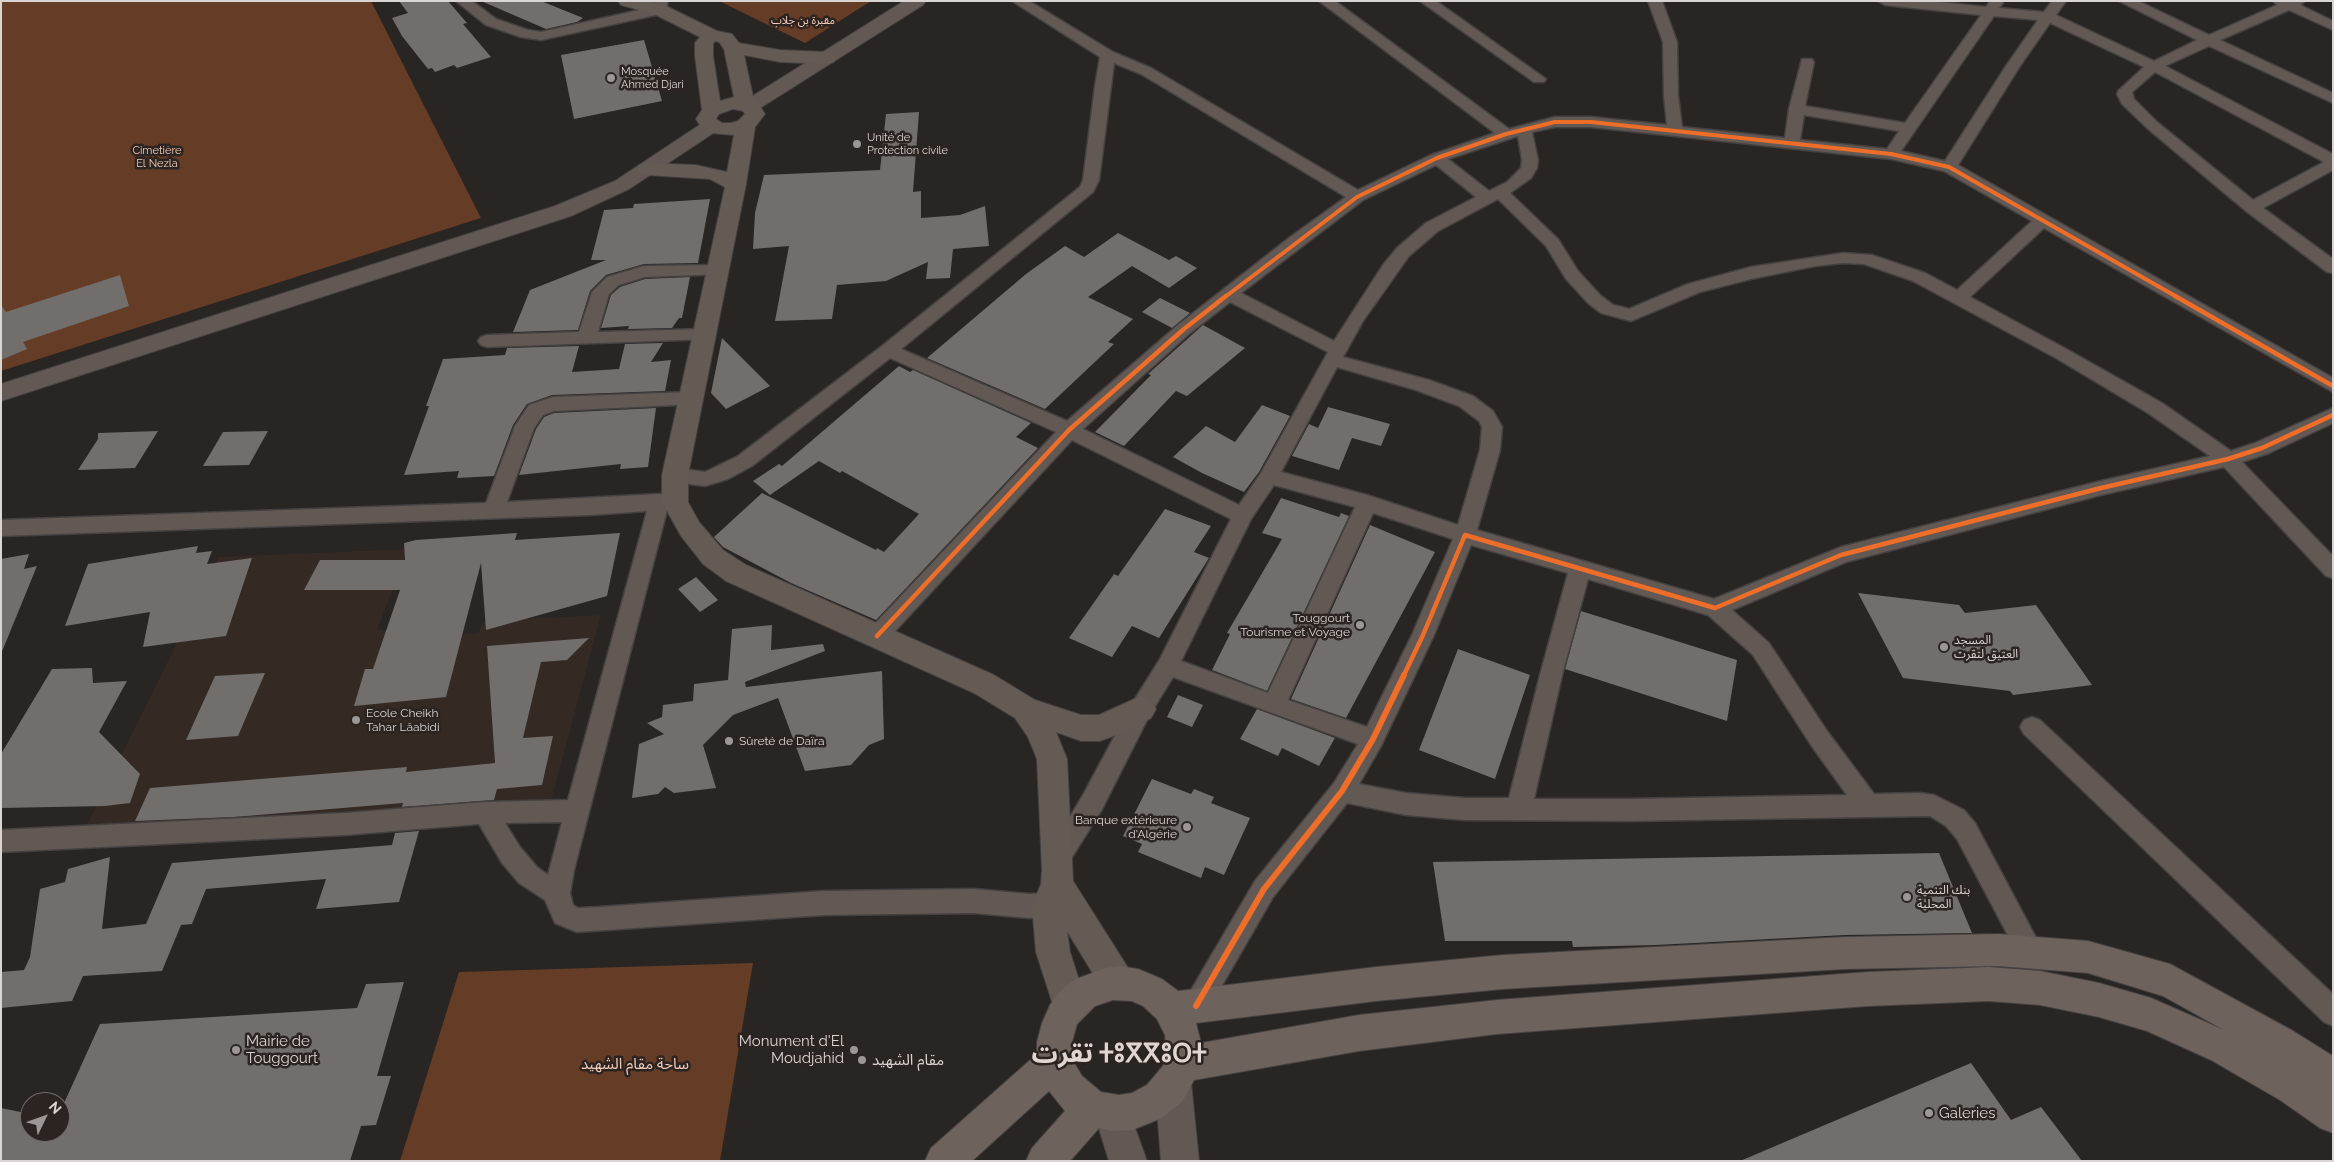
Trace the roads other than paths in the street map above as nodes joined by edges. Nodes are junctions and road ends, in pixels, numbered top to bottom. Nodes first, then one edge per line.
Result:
1 (463, 1) edge
2 (627, 1) edge
3 (917, 1) edge
4 (1019, 1) edge
5 (1326, 1) edge
6 (1427, 1) edge
7 (1655, 1) edge
8 (1885, 1) edge
9 (2059, 1) edge
10 (2126, 1) edge
11 (2288, 3) edge
12 (661, 6) edge
13 (1993, 7) edge
14 (2049, 17) junction
15 (2333, 26) edge
16 (711, 35) junction
17 (2207, 40) junction
18 (733, 48) junction
19 (1108, 55) junction
20 (828, 58) junction
21 (1806, 62) dead end
22 (2154, 66) junction
23 (1539, 79) dead end
24 (2333, 99) edge
25 (1797, 109) junction
26 (747, 112) junction
27 (712, 118) junction
28 (1909, 128) junction
29 (1675, 130) junction
30 (1515, 132) junction
31 (1792, 144) junction
32 (1891, 154) junction
33 (1437, 158) junction
34 (2333, 161) edge
35 (1949, 166) junction
36 (646, 169) junction
37 (736, 184) junction
38 (1493, 194) junction
39 (1357, 197) junction
40 (2252, 207) junction
41 (2043, 220) junction
42 (2333, 268) edge
43 (718, 270) junction
44 (1228, 294) junction
45 (1959, 298) junction
46 (704, 335) junction
47 (587, 337) junction
48 (487, 341) dead end
49 (888, 350) junction
50 (1336, 355) junction
51 (2333, 386) edge
52 (1, 393) edge
53 (690, 399) junction
54 (2333, 415) edge
55 (1069, 430) junction
56 (2228, 459) junction
57 (1269, 476) junction
58 (670, 493) junction
59 (1367, 503) junction
60 (494, 510) junction
61 (1243, 516) junction
62 (1, 528) edge
63 (1466, 535) junction
64 (1580, 569) junction
65 (2333, 570) edge
66 (1715, 608) junction
67 (877, 636) junction
68 (1168, 666) junction
69 (1274, 705) junction
70 (1025, 709) junction
71 (1141, 709) junction
72 (2032, 727) dead end
73 (1373, 738) junction
74 (1342, 791) junction
75 (1869, 806) junction
76 (1520, 809) junction
77 (577, 811) junction
78 (485, 813) junction
79 (1, 841) edge
80 (1059, 888) junction
81 (558, 893) junction
82 (2030, 951) junction
83 (1118, 982) junction
84 (1070, 1005) junction
85 (1184, 1008) junction
86 (2333, 1012) edge
87 (1055, 1062) junction
88 (1177, 1073) junction
89 (2333, 1077) edge
90 (1102, 1111) junction
91 (2333, 1115) edge
92 (944, 1161) edge
93 (1044, 1161) edge
94 (1128, 1161) edge
95 (1180, 1161) edge

1 - 12 street
2 - 12 main road
3 - 20 street
4 - 19 street
5 - 30 street
6 - 23 street
7 - 29 street
8 - 13 street
9 - 14 street
10 - 17 street
11 - 15 street
11 - 17 street
12 - 16 main road
13 - 14 street
13 - 28 street
14 - 22 street
14 - 35 street
16 - 18 main road
16 - 27 main road
17 - 22 street
17 - 24 street
18 - 20 main road
18 - 26 main road
19 - 39 street
19 - 49 street
20 - 26 street
21 - 25 street
22 - 34 street
22 - 40 street
25 - 28 street
25 - 31 street
26 - 27 main road
26 - 37 main road
27 - 36 street
28 - 32 street
29 - 30 street
29 - 31 street
30 - 33 street
30 - 38 street
31 - 32 street
32 - 35 street
33 - 38 street
33 - 39 street
34 - 40 street
35 - 41 street
36 - 37 main road
36 - 52 street
37 - 43 main road
38 - 45 street
38 - 50 street
39 - 44 street
40 - 42 street
41 - 45 street
41 - 51 street
43 - 46 main road
43 - 47 street
44 - 50 street
44 - 55 street
45 - 56 street
46 - 47 street
46 - 53 main road
47 - 48 street
49 - 55 street
49 - 58 street
50 - 57 street
50 - 63 street
53 - 58 main road
53 - 60 street
54 - 56 street
55 - 61 street
55 - 67 street
56 - 65 street
56 - 66 street
57 - 59 street
57 - 61 street
58 - 60 street
58 - 67 main road
58 - 77 street
59 - 63 street
59 - 69 street
60 - 62 street
61 - 68 street
63 - 64 street
63 - 73 street
64 - 66 street
64 - 76 street
66 - 75 street
67 - 70 main road
68 - 69 street
68 - 71 street
69 - 73 street
70 - 71 main road
70 - 80 main road
71 - 80 street
72 - 86 street
73 - 74 street
74 - 76 street
74 - 85 street
75 - 76 street
75 - 82 street
77 - 78 street
77 - 81 street
78 - 79 street
78 - 81 street
80 - 81 street
80 - 83 main road
80 - 84 main road
82 - 85 main road
82 - 89 main road
83 - 84 main road
83 - 85 main road
84 - 87 main road
85 - 88 main road
87 - 90 main road
87 - 92 main road
88 - 90 main road
88 - 91 main road
88 - 95 street
90 - 93 main road
90 - 94 street

